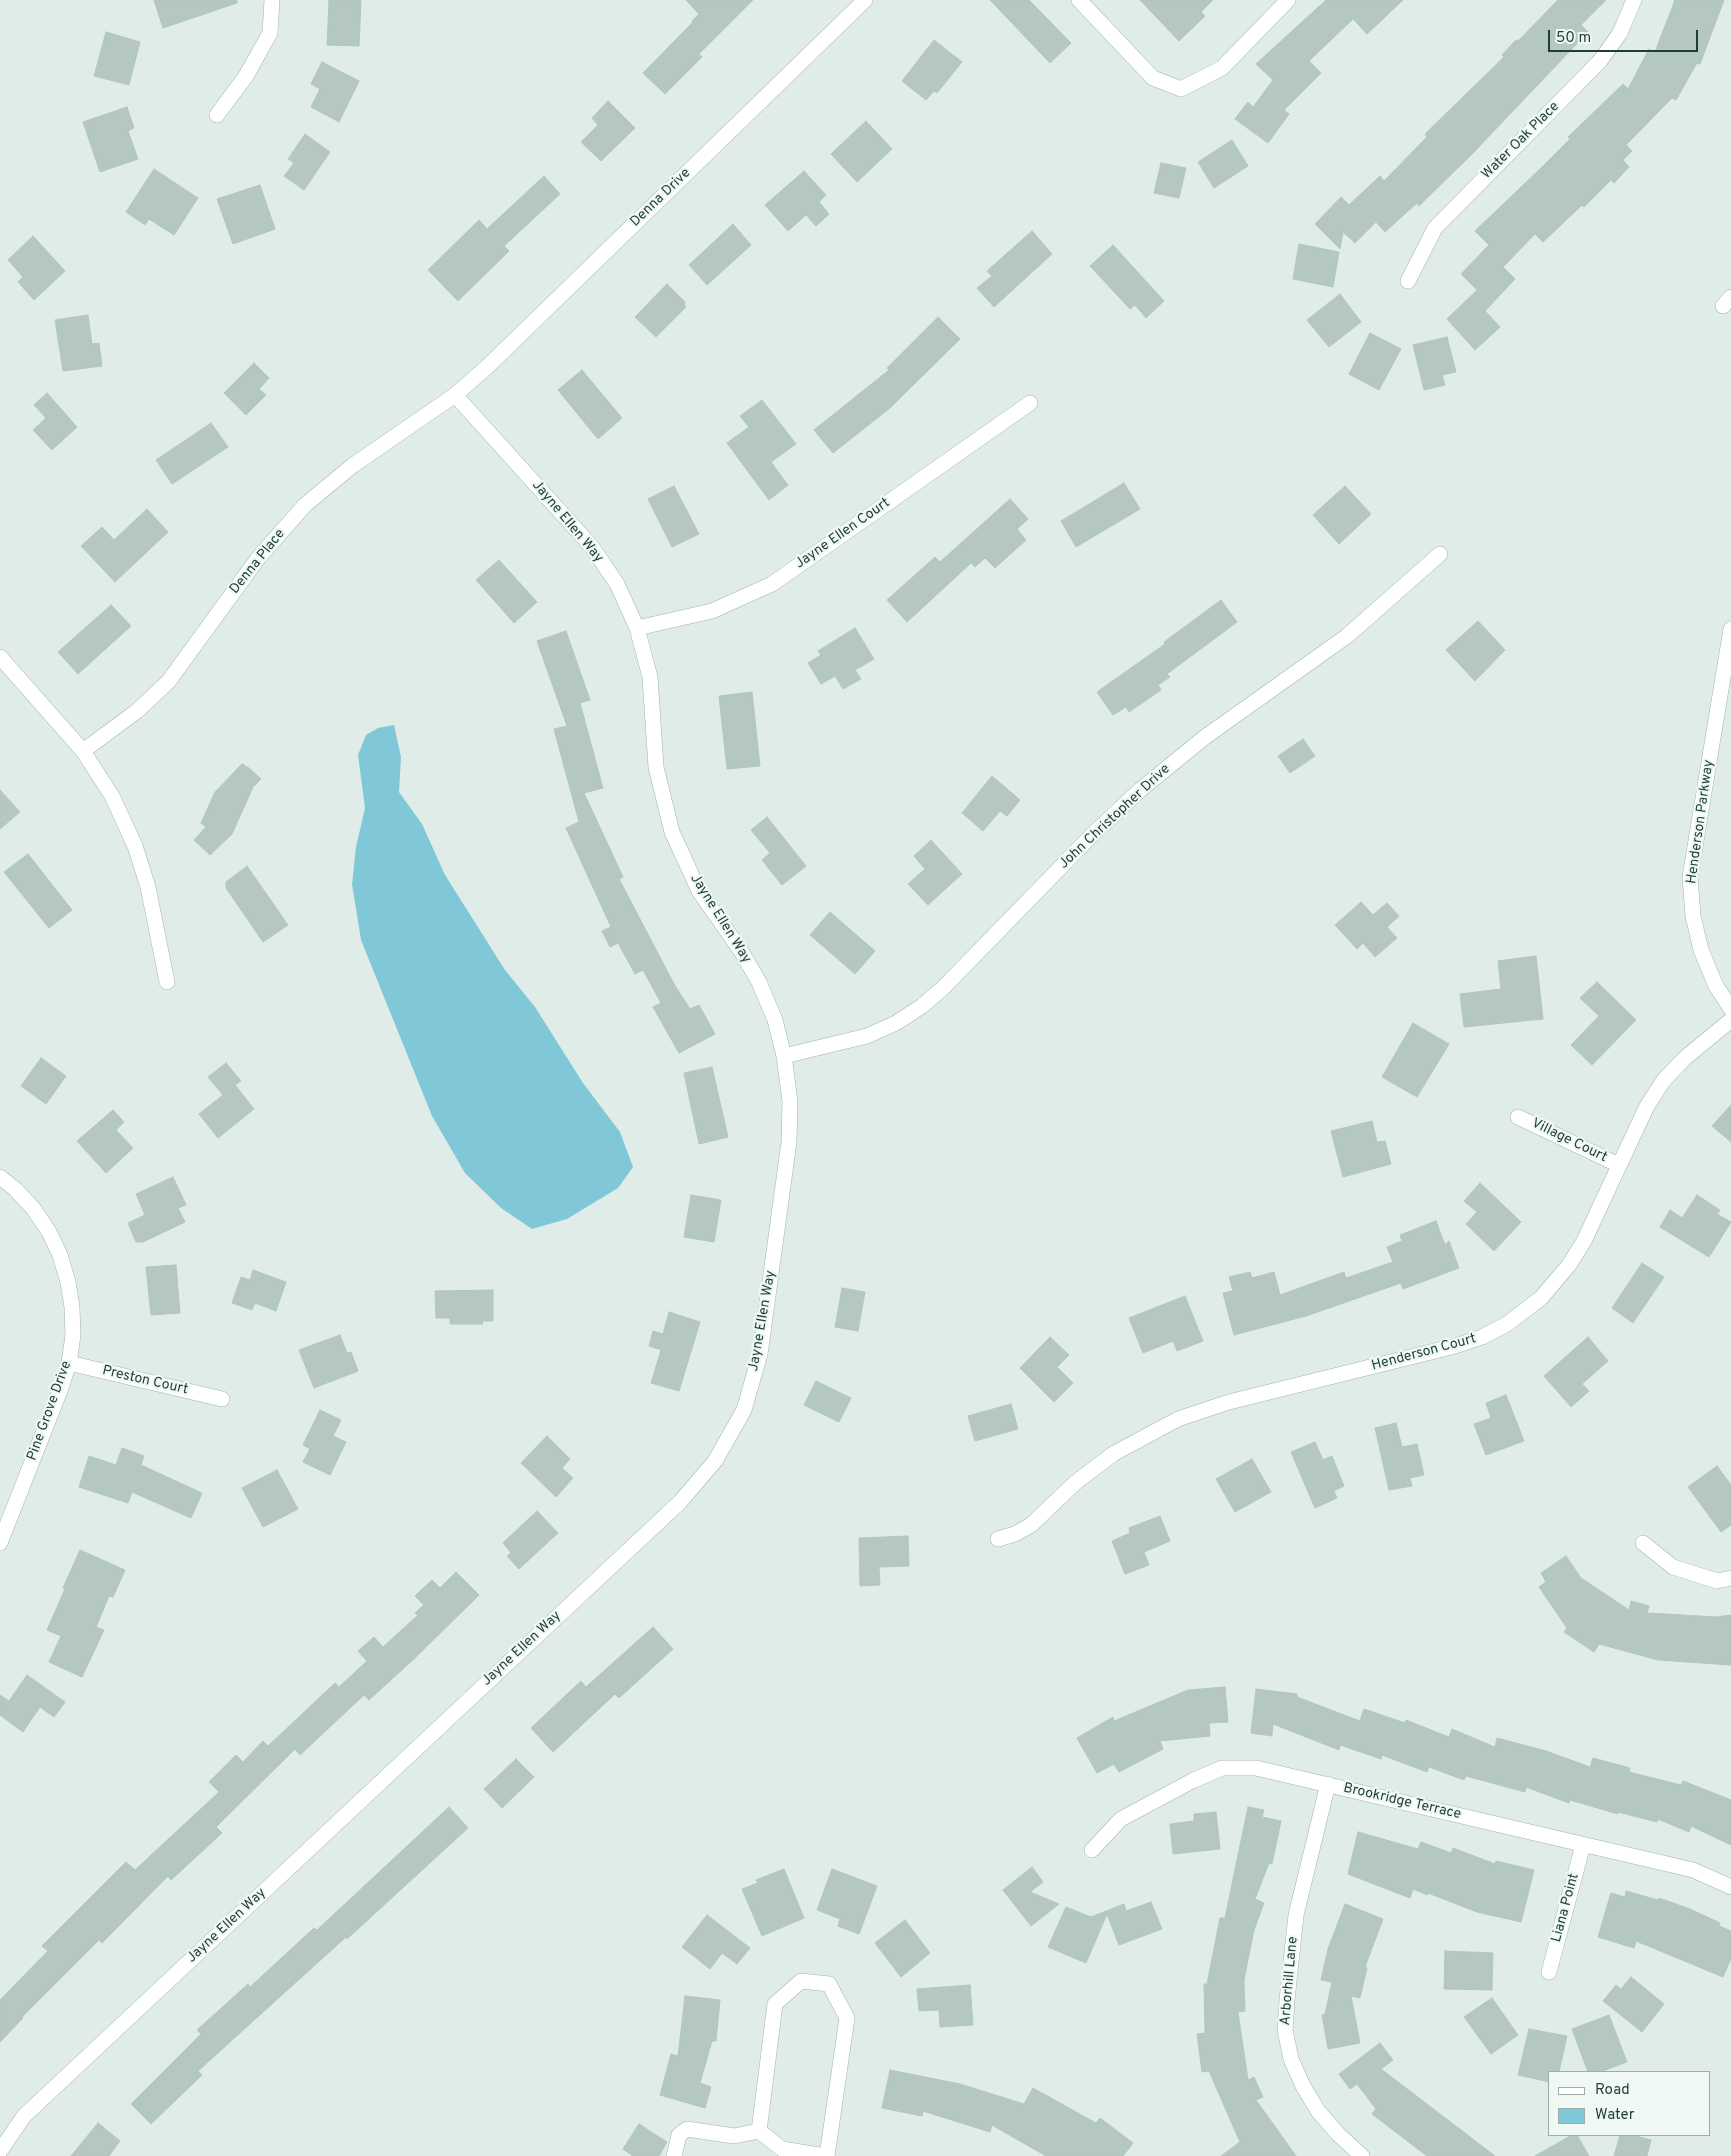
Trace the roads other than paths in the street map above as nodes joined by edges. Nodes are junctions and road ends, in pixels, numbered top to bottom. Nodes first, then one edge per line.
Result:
1 (272, 0) edge
2 (865, 0) edge
3 (1079, 0) edge
4 (1288, 0) edge
5 (1634, 0) edge
6 (217, 115) dead end
7 (1408, 281) dead end
8 (455, 395) junction
9 (1030, 403) dead end
10 (1440, 554) dead end
11 (637, 628) junction
12 (1731, 629) edge
13 (0, 657) edge
14 (83, 751) junction
15 (167, 982) dead end
16 (1731, 1009) edge
17 (1731, 1020) edge
18 (784, 1056) junction
19 (1518, 1117) dead end
20 (1619, 1165) junction
21 (0, 1176) edge
22 (69, 1363) junction
23 (222, 1399) dead end
24 (998, 1539) dead end
25 (0, 1543) edge
26 (1643, 1543) dead end
27 (1731, 1578) edge
28 (1328, 1784) junction
29 (1583, 1845) junction
30 (1092, 1850) dead end
31 (1731, 1887) edge
32 (1549, 1972) dead end
33 (759, 2131) junction
34 (0, 2150) edge
35 (674, 2156) edge
36 (826, 2156) edge
37 (1362, 2156) edge

1 - 6 street
2 - 8 street, Denna Drive
3 - 4 street
5 - 7 street, Water Oak Place
8 - 11 street, Jayne Ellen Way
8 - 14 street, Denna Place
9 - 11 street, Jayne Ellen Court
10 - 18 street, John Christopher Drive
11 - 18 street, Jayne Ellen Way
12 - 16 street, Henderson Parkway
13 - 14 street
14 - 15 street
17 - 20 street, Henderson Court
18 - 34 street, Jayne Ellen Way
19 - 20 street, Village Court
20 - 24 street, Henderson Court
21 - 22 street, Pine Grove Drive
22 - 23 street, Preston Court
22 - 25 street, Pine Grove Drive
26 - 27 street
28 - 29 street, Brookridge Terrace
28 - 30 street, Brookridge Terrace
28 - 37 street, Arborhill Lane
29 - 31 street, Brookridge Terrace
29 - 32 street, Liana Point
33 - 35 street
33 - 36 street
33 - 36 street

